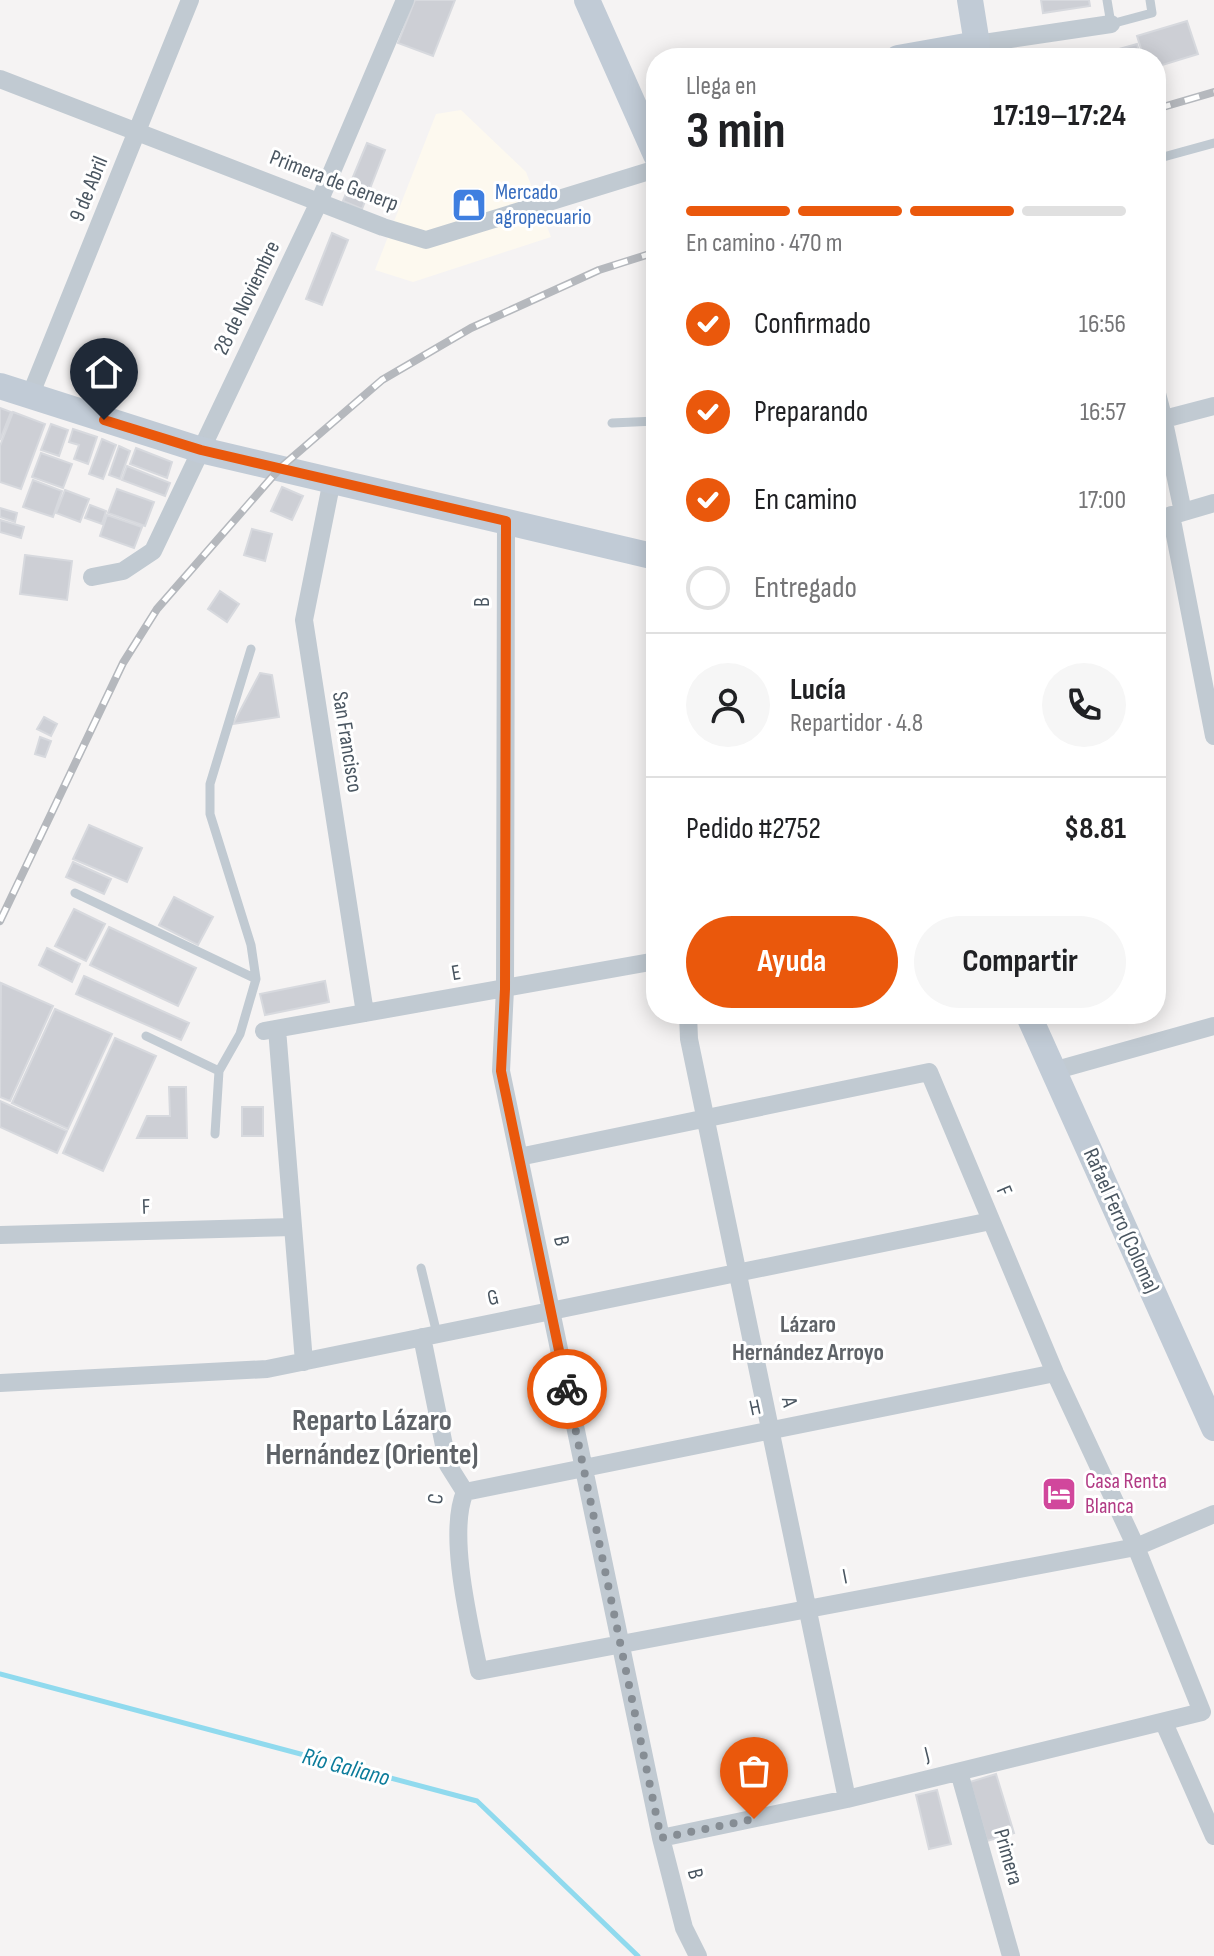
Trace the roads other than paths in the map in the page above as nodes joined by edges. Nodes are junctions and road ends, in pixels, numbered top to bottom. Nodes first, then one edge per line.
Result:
1 (190, 0) edge
2 (405, 0) edge
3 (587, 0) edge
4 (970, 0) edge
5 (1107, 0) edge
6 (1150, 0) edge
7 (1111, 24) junction
8 (965, 48) edge
9 (971, 48) edge
10 (0, 79) edge
11 (645, 104) edge
12 (138, 132) junction
13 (1214, 143) edge
14 (1166, 156) edge
15 (646, 172) edge
16 (319, 202) junction
17 (0, 386) edge
18 (30, 396) junction
19 (1214, 406) edge
20 (1166, 410) edge
21 (1168, 418) junction
22 (646, 421) edge
23 (1166, 421) edge
24 (612, 423) dead end
25 (201, 450) junction
26 (1166, 464) edge
27 (332, 480) junction
28 (1214, 503) edge
29 (1170, 516) edge
30 (506, 521) junction
31 (646, 555) edge
32 (92, 577) dead end
33 (251, 649) dead end
34 (1214, 736) edge
35 (75, 893) dead end
36 (646, 963) edge
37 (256, 979) junction
38 (505, 989) junction
39 (365, 1013) junction
40 (688, 1024) edge
41 (1032, 1024) edge
42 (1214, 1026) edge
43 (270, 1030) junction
44 (240, 1034) junction
45 (146, 1036) dead end
46 (219, 1071) junction
47 (1053, 1071) junction
48 (706, 1118) junction
49 (215, 1134) dead end
50 (519, 1157) junction
51 (991, 1221) junction
52 (293, 1227) junction
53 (0, 1235) edge
54 (421, 1268) dead end
55 (738, 1275) junction
56 (551, 1311) junction
57 (430, 1336) junction
58 (304, 1362) junction
59 (1055, 1373) junction
60 (0, 1383) edge
61 (1214, 1428) edge
62 (770, 1429) junction
63 (584, 1468) junction
64 (465, 1492) junction
65 (1214, 1514) edge
66 (1136, 1547) junction
67 (807, 1608) junction
68 (621, 1643) junction
69 (479, 1671) joint
70 (1202, 1712) joint
71 (1164, 1723) junction
72 (959, 1772) junction
73 (847, 1799) junction
74 (1214, 1836) edge
75 (661, 1838) junction
76 (698, 1956) edge
77 (1011, 1956) edge

1 - 12 street, 9 de Abril
2 - 16 street, 28 de Noviembre
3 - 11 main road
4 - 8 main road
5 - 7 lane
6 - 7 lane
7 - 9 street
10 - 12 street, Primera de Generp
12 - 16 street, Primera de Generp
12 - 18 street, 9 de Abril
13 - 14 lane
15 - 16 street, Primera de Generp
16 - 25 street, 28 de Noviembre
17 - 18 main road
18 - 25 main road
19 - 21 street
20 - 21 lane
21 - 23 street
22 - 24 lane
25 - 27 main road
25 - 32 street, 28 de Noviembre
26 - 29 street
27 - 30 main road
27 - 39 street, San Francisco
28 - 29 street
29 - 34 street
30 - 31 main road
30 - 38 street, B
33 - 37 lane
35 - 37 lane
36 - 38 street, E
37 - 44 lane
38 - 39 street, E
38 - 50 street, B
39 - 43 street, E
40 - 48 street, A
41 - 47 main road, Rafael Ferro (Coloma)
42 - 47 street
43 - 44 lane
43 - 52 street
44 - 46 lane
45 - 46 lane
46 - 49 lane
47 - 61 main road, Rafael Ferro (Coloma)
48 - 50 street, F
48 - 51 street, F
48 - 55 street, A
50 - 56 street, B
51 - 55 street, G
51 - 59 street, F
52 - 53 street, F
52 - 58 street
54 - 57 lane, C
55 - 56 street, G
55 - 62 street, A
56 - 57 street, G
56 - 63 street, B
57 - 58 street, G
57 - 64 street, C
58 - 60 street, G
59 - 62 street, H
59 - 66 street, F
62 - 63 street, H
62 - 67 street, A
63 - 64 street, H
63 - 68 street, B
64 - 69 street, C
65 - 66 street, I
66 - 67 street, I
66 - 70 street, F
67 - 68 street, I
67 - 73 street, A
68 - 69 street, I
68 - 75 street, B
70 - 71 street, J
71 - 72 street, J
71 - 74 street
72 - 73 street, J
72 - 77 street, Primera
73 - 75 street, J
75 - 76 street, B

